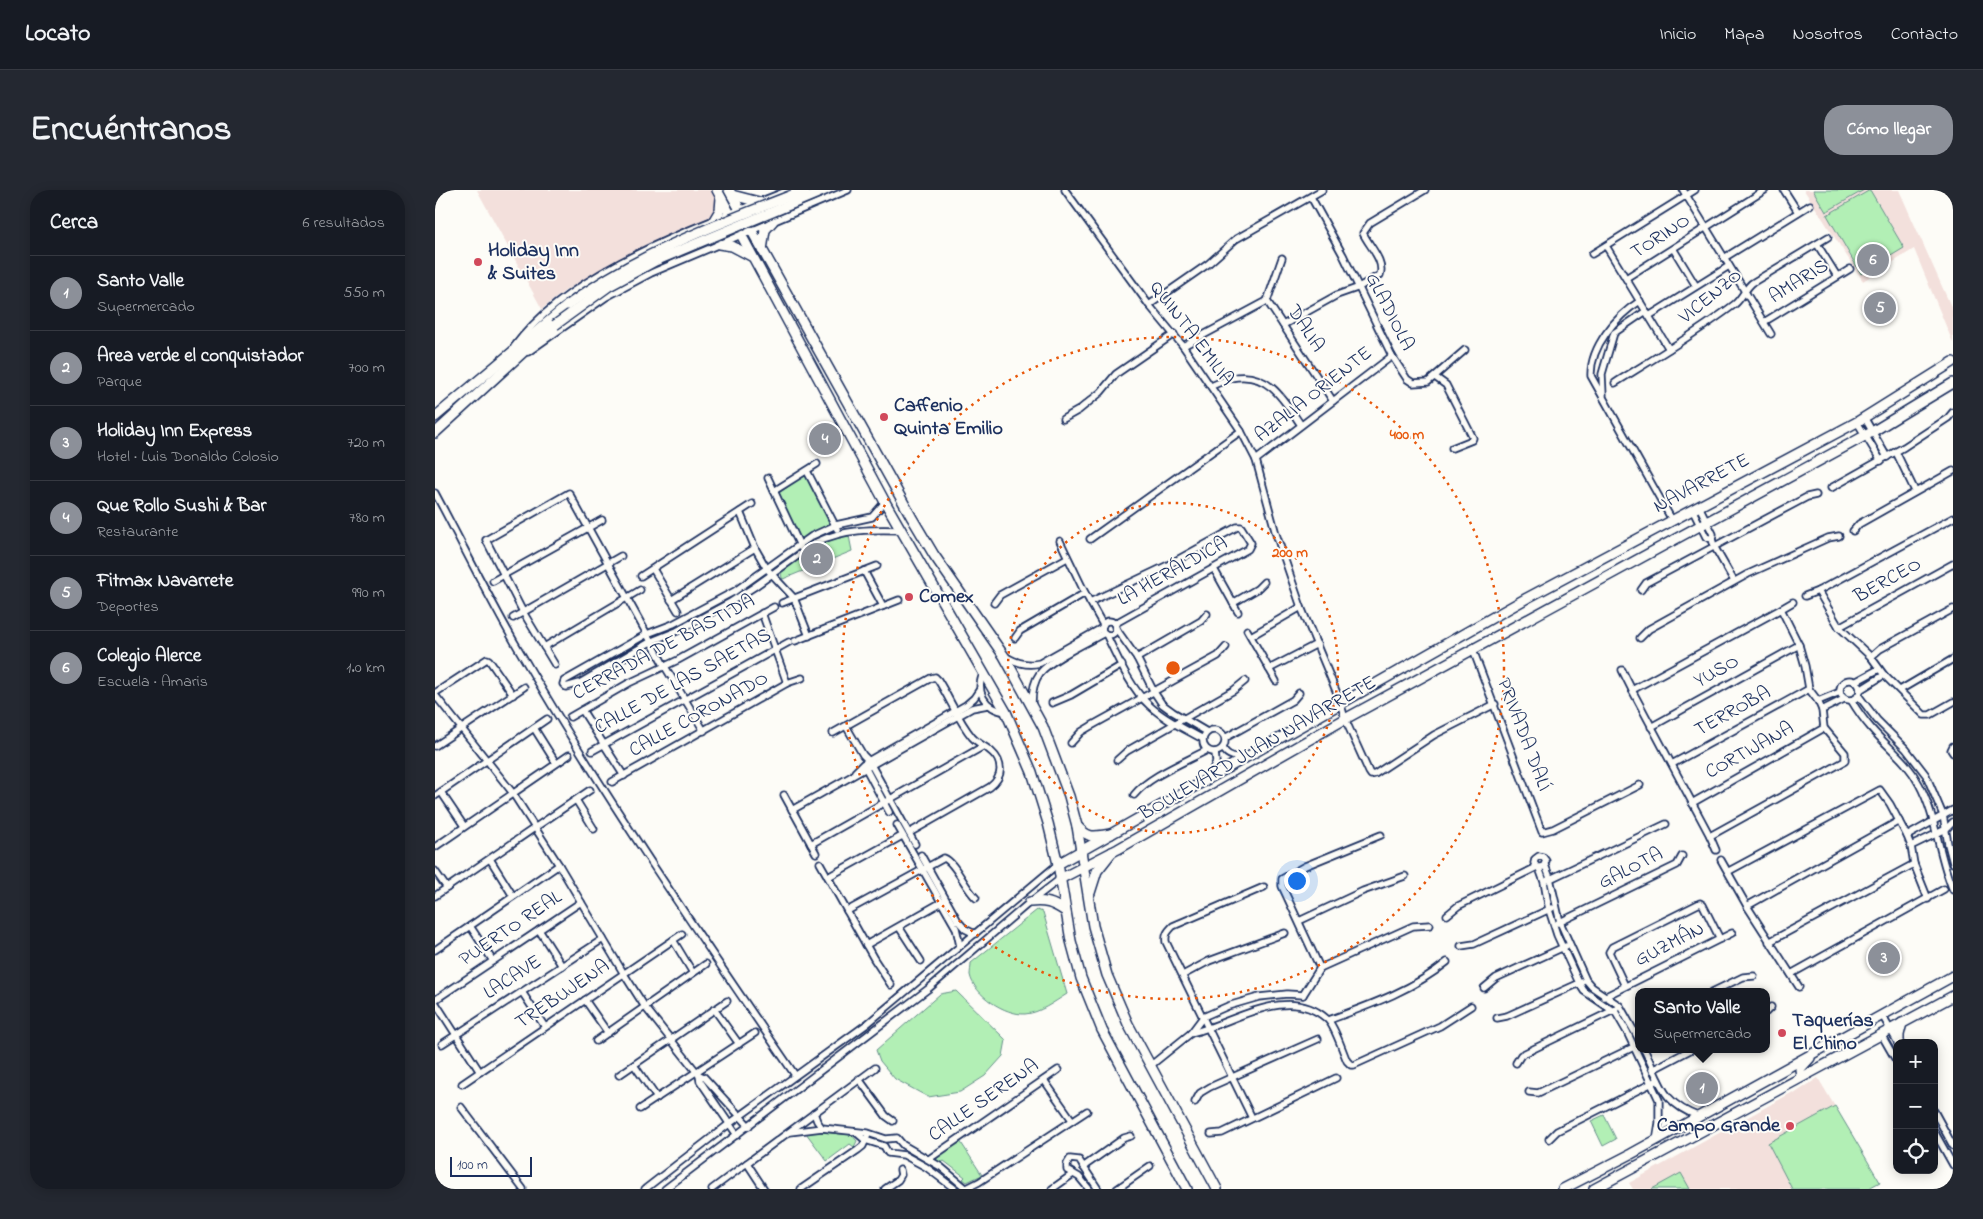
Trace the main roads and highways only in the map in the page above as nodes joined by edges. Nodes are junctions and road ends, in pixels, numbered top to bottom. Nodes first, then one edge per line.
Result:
1 (805, 190) edge
2 (825, 190) edge
3 (730, 192) edge
4 (719, 194) edge
5 (759, 202) road end
6 (714, 220) road end
7 (773, 221) road end
8 (719, 244) road end
9 (763, 251) junction
10 (752, 256) junction
11 (1953, 362) edge
12 (1953, 383) edge
13 (435, 417) edge
14 (435, 433) edge
15 (857, 450) junction
16 (888, 475) junction
17 (1465, 633) joint
18 (1473, 650) joint
19 (1077, 826) junction
20 (1111, 834) junction
21 (1101, 840) junction
22 (1081, 851) junction
23 (1109, 853) junction
24 (1057, 864) junction
25 (1083, 866) junction
26 (1060, 879) junction
27 (1088, 898) junction
28 (1030, 902) road end
29 (1065, 911) junction
30 (1953, 976) edge
31 (1953, 996) edge
32 (1902, 1023) junction
33 (1898, 1039) edge
34 (1813, 1053) junction
35 (1782, 1070) junction
36 (1801, 1077) junction
37 (1773, 1093) junction
38 (1620, 1160) junction
39 (1615, 1177) junction
40 (1187, 1189) edge
41 (1217, 1189) edge
42 (1563, 1189) edge
43 (1594, 1189) edge

1 - 13 main road, bridge
2 - 14 main road, bridge
3 - 5 main road
3 - 9 main road
4 - 6 main road
4 - 10 main road
7 - 9 main road
8 - 10 main road
9 - 16 main road
10 - 15 main road
11 - 17 main road, NAVARRETE
12 - 18 main road, NAVARRETE
15 - 16 main road
15 - 24 main road
16 - 19 main road
17 - 20 main road, BOULEVARD JUAN NAVARRETE
18 - 23 main road, BOULEVARD JUAN NAVARRETE
19 - 20 main road
19 - 22 main road
20 - 21 main road, BOULEVARD JUAN NAVARRETE
21 - 22 main road, BOULEVARD JUAN NAVARRETE
21 - 23 main road
22 - 24 main road, BOULEVARD JUAN NAVARRETE
22 - 25 main road
23 - 25 main road, BOULEVARD JUAN NAVARRETE
23 - 27 main road
24 - 26 main road
25 - 26 main road, BOULEVARD JUAN NAVARRETE
25 - 27 main road
26 - 29 main road
27 - 41 main road
28 - 29 main road
29 - 40 main road
30 - 34 main road
31 - 32 main road
32 - 33 main road
32 - 36 main road
34 - 35 main road
34 - 36 main road
35 - 37 main road
35 - 38 main road
36 - 37 main road
37 - 39 main road
38 - 39 main road
38 - 42 main road
39 - 43 main road

